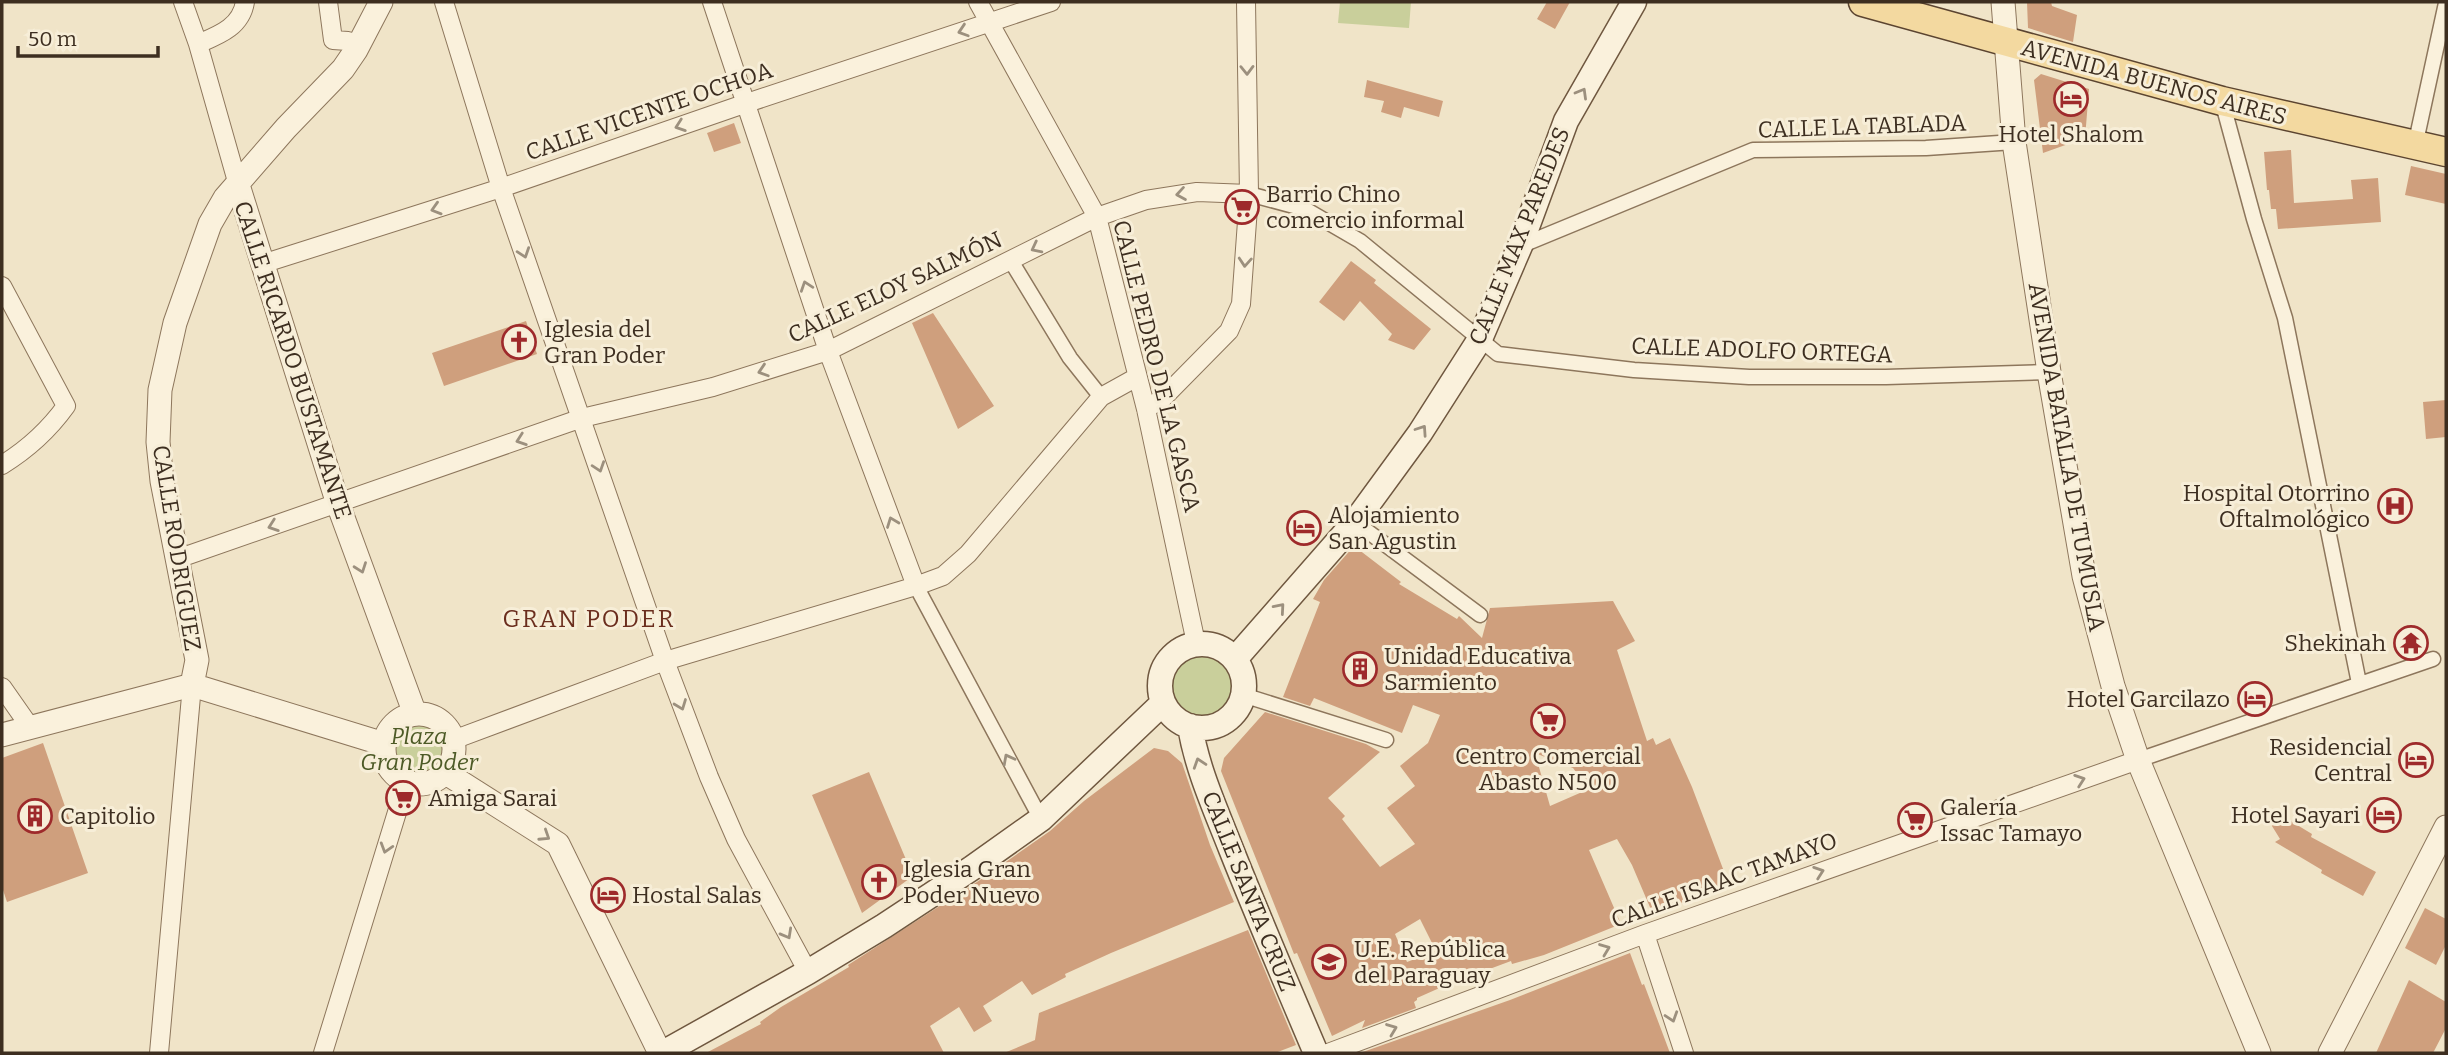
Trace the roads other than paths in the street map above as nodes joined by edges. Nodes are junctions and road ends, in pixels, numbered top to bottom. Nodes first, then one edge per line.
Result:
1 (183, 2) edge
2 (245, 2) edge
3 (328, 2) edge
4 (382, 2) edge
5 (444, 2) edge
6 (712, 2) edge
7 (978, 2) edge
8 (1051, 2) edge
9 (1246, 2) edge
10 (1634, 2) edge
11 (1863, 2) edge
12 (2003, 2) edge
13 (2446, 3) edge
14 (988, 23) junction
15 (2007, 43) junction
16 (198, 44) junction
17 (356, 50) junction
18 (2222, 101) junction
19 (744, 104) junction
20 (2014, 142) junction
21 (2415, 146) junction
22 (2446, 152) edge
23 (238, 185) junction
24 (501, 188) junction
25 (1249, 194) junction
26 (1097, 217) junction
27 (1520, 246) junction
28 (1011, 261) junction
29 (262, 264) junction
30 (2, 286) edge
31 (1480, 340) junction
32 (828, 351) junction
33 (2049, 372) junction
34 (1137, 377) junction
35 (1101, 397) junction
36 (1146, 409) junction
37 (582, 418) junction
38 (2, 465) edge
39 (338, 504) junction
40 (1355, 522) junction
41 (177, 559) junction
42 (916, 586) junction
43 (1480, 615) dead end
44 (1196, 643) junction
45 (1235, 659) junction
46 (2433, 659) dead end
47 (664, 661) junction
48 (2359, 683) junction
49 (192, 685) junction
50 (2, 687) edge
51 (1243, 695) junction
52 (1163, 703) junction
53 (415, 714) junction
54 (1190, 726) junction
55 (30, 727) junction
56 (2, 735) edge
57 (453, 740) junction
58 (1386, 740) dead end
59 (384, 744) junction
60 (2138, 760) junction
61 (446, 773) junction
62 (406, 783) junction
63 (1041, 819) junction
64 (2446, 827) edge
65 (1645, 933) junction
66 (808, 972) junction
67 (159, 1053) edge
68 (323, 1053) edge
69 (662, 1053) edge
70 (1316, 1053) edge
71 (1328, 1053) edge
72 (1684, 1053) edge
73 (2259, 1053) edge
74 (2330, 1053) edge

1 - 16 street, CALLE RICARDO BUSTAMANTE
2 - 16 street
3 - 17 street
4 - 17 street, CALLE RODRIGUEZ
5 - 24 street
6 - 19 street
7 - 14 street, CALLE PEDRO DE LA GASCA
8 - 14 street, CALLE VICENTE OCHOA
9 -> 25 street
27 -> 10 main road, CALLE MAX PAREDES
11 - 15 main road, AVENIDA BUENOS AIRES
12 - 15 street, AVENIDA BATALLA DE TUMUSLA
13 - 21 street
14 -> 19 street, CALLE VICENTE OCHOA
14 - 26 street, CALLE PEDRO DE LA GASCA
15 - 18 main road, AVENIDA BUENOS AIRES
15 - 20 street, AVENIDA BATALLA DE TUMUSLA
16 - 23 street, CALLE RICARDO BUSTAMANTE
17 - 23 street, CALLE RODRIGUEZ
18 - 21 main road, AVENIDA BUENOS AIRES
18 - 48 street
19 -> 24 street, CALLE VICENTE OCHOA
32 -> 19 street
20 - 27 street, CALLE LA TABLADA
20 - 33 street, AVENIDA BATALLA DE TUMUSLA
21 - 22 main road, AVENIDA BUENOS AIRES
23 - 29 street, CALLE RICARDO BUSTAMANTE
23 - 41 street, CALLE RODRIGUEZ
24 -> 29 street, CALLE VICENTE OCHOA
24 -> 37 street
25 -> 26 street, CALLE ELOY SALMÓN
25 - 31 street, CALLE ELOY SALMÓN
25 -> 36 street
26 -> 28 street, CALLE ELOY SALMÓN
26 - 34 street, CALLE PEDRO DE LA GASCA
27 - 31 main road, CALLE MAX PAREDES
28 - 32 street, CALLE ELOY SALMÓN
28 - 35 street
29 - 39 street, CALLE RICARDO BUSTAMANTE
30 - 38 street
31 - 33 street, CALLE ADOLFO ORTEGA
40 -> 31 main road, CALLE MAX PAREDES
32 -> 37 street, CALLE ELOY SALMÓN
42 -> 32 street
33 - 60 street, AVENIDA BATALLA DE TUMUSLA
34 - 35 street
34 - 36 street, CALLE PEDRO DE LA GASCA
35 - 42 street
36 - 44 street, CALLE PEDRO DE LA GASCA
37 -> 39 street, CALLE ELOY SALMÓN
37 -> 47 street
39 -> 41 street, CALLE ELOY SALMÓN
39 -> 53 street, CALLE RICARDO BUSTAMANTE
40 - 43 street
45 -> 40 main road, CALLE MAX PAREDES
41 - 49 street, CALLE RODRIGUEZ
42 - 47 street
63 -> 42 street
44 - 45 main road
44 - 52 main road
45 - 51 main road
46 - 48 street
47 - 57 street
47 -> 66 street
48 - 60 street
49 - 55 street
49 - 59 street
49 - 67 street, CALLE RODRIGUEZ
50 - 55 street
51 - 54 main road
51 - 58 street
52 - 54 main road
52 - 63 main road
53 - 57 street
53 - 59 street
70 -> 54 main road, CALLE SANTA CRUZ
55 - 56 street
57 - 61 street
59 - 62 street
65 -> 60 street, CALLE ISAAC TAMAYO
60 - 73 street, AVENIDA BATALLA DE TUMUSLA
61 - 62 street
61 -> 69 street
62 -> 68 street
63 - 66 main road
64 - 74 street
71 -> 65 street, CALLE ISAAC TAMAYO
65 -> 72 street
66 - 69 main road

